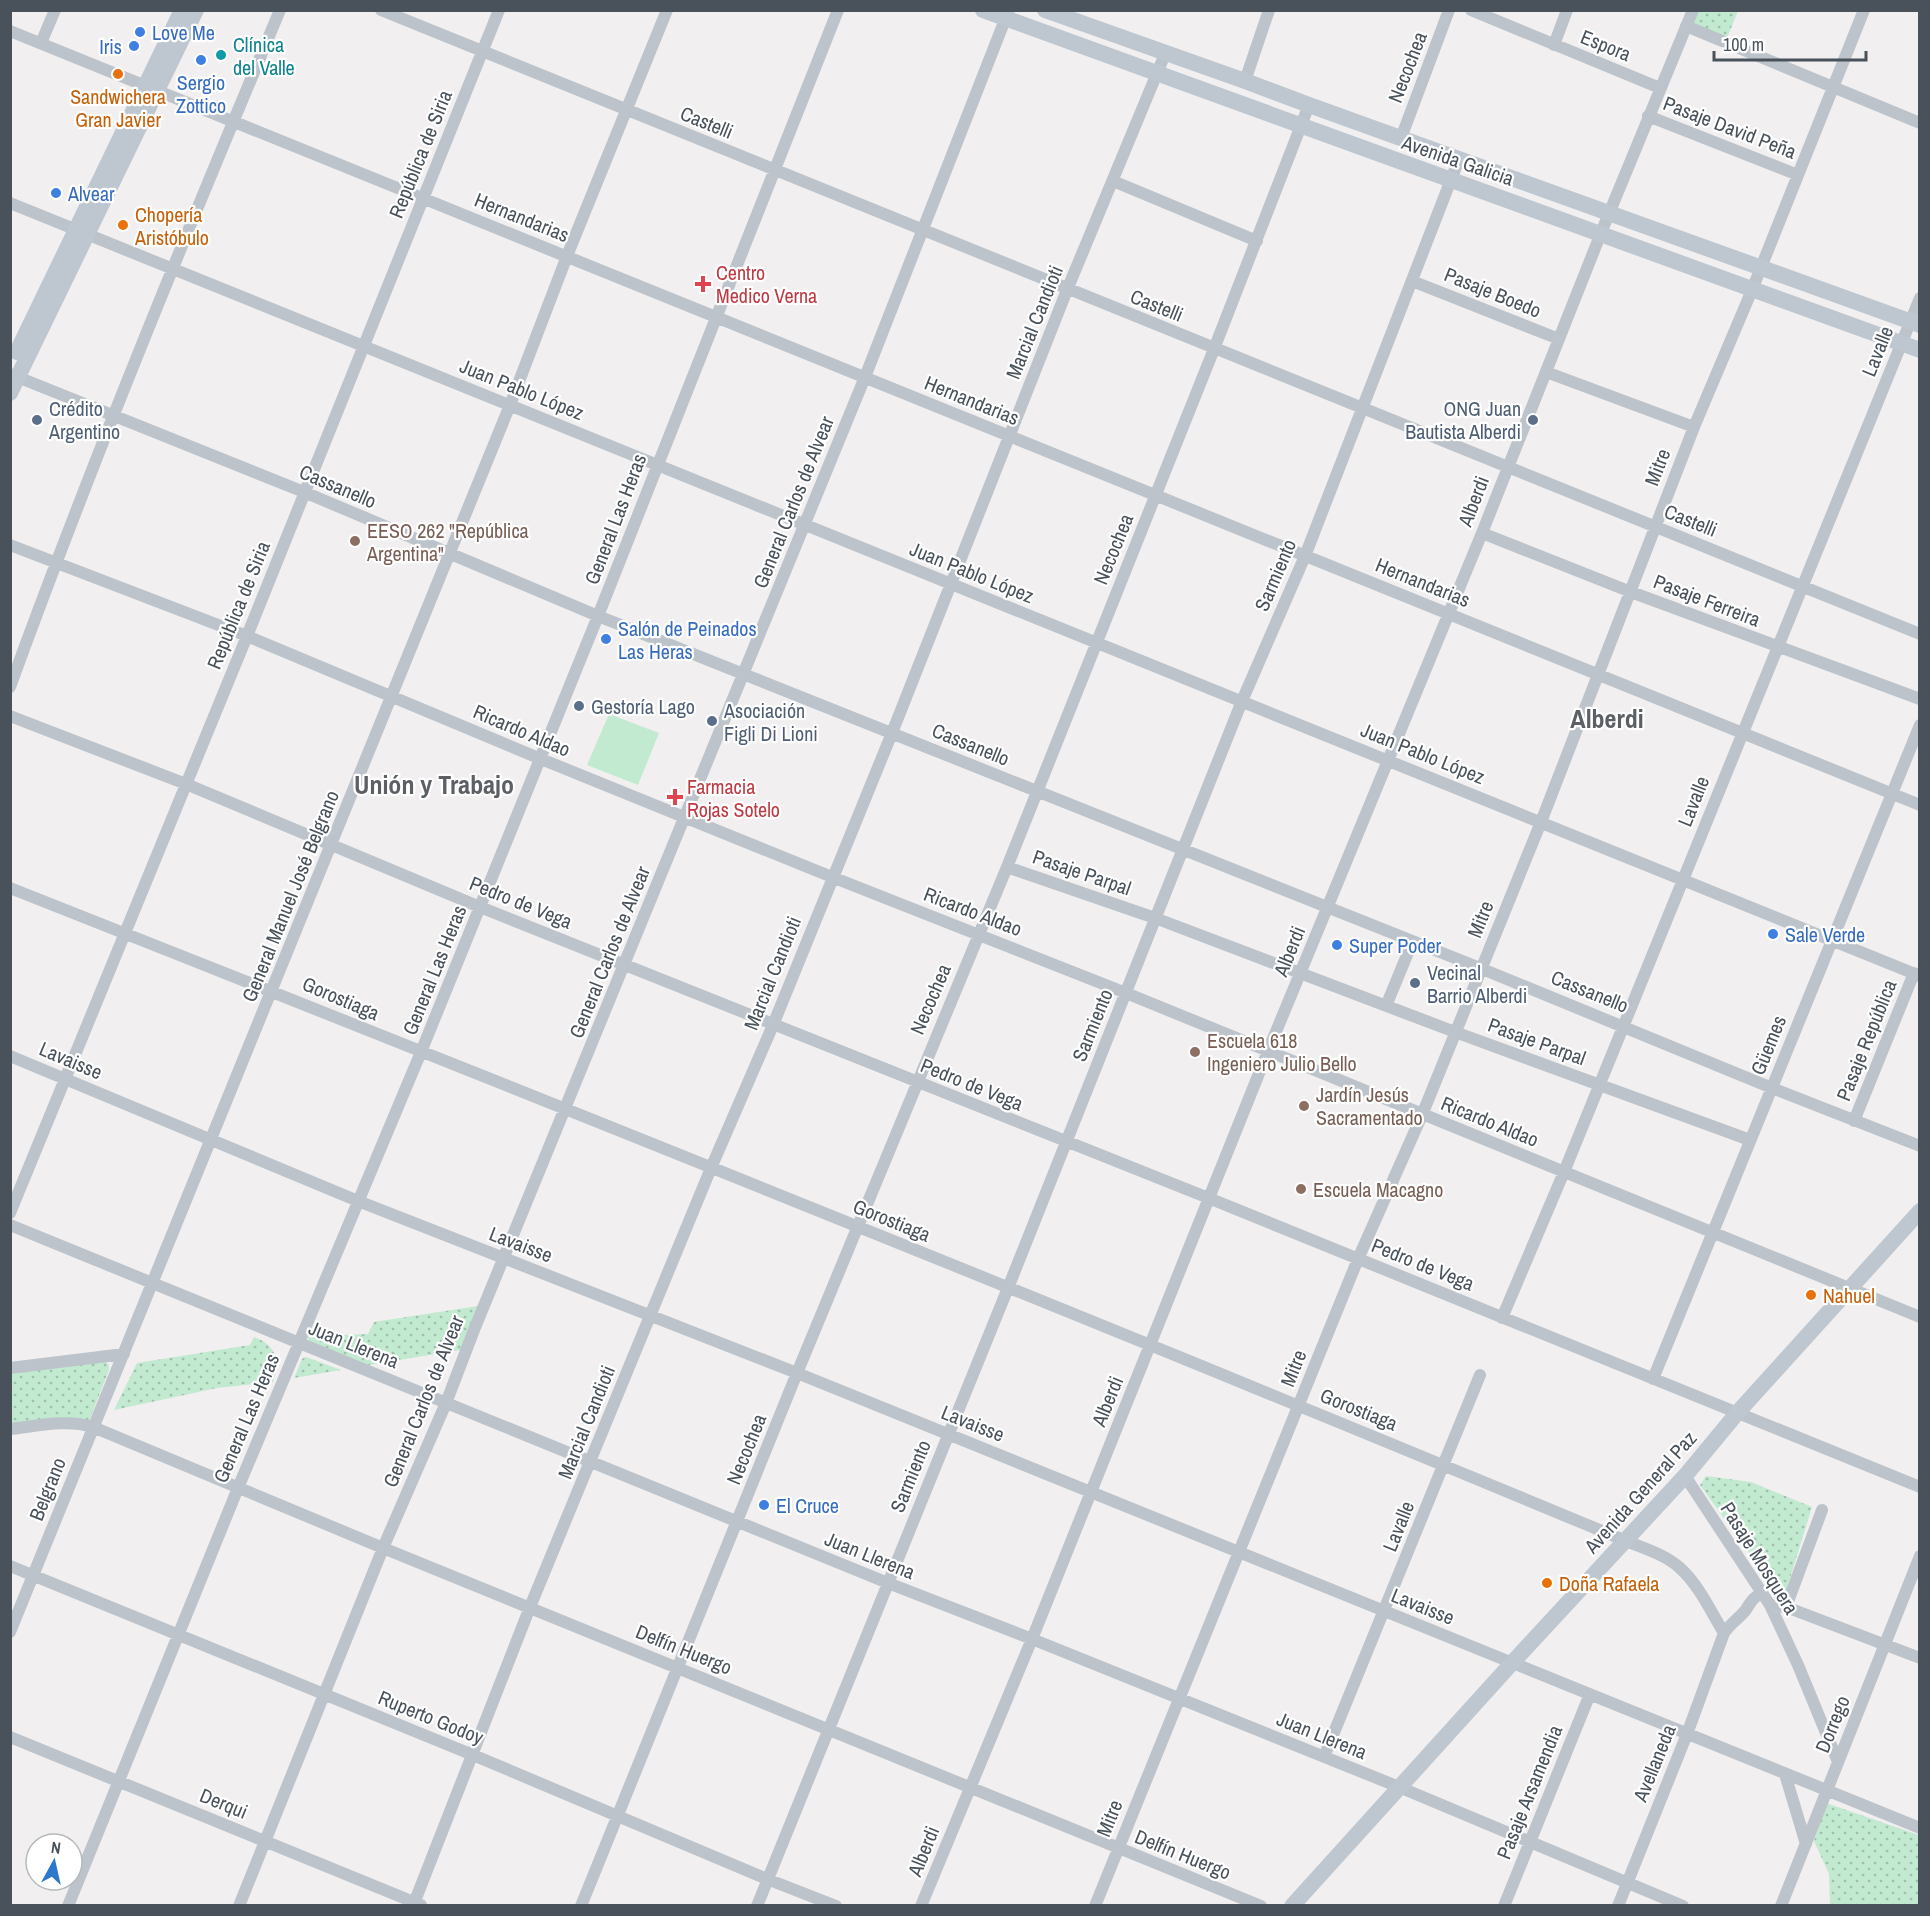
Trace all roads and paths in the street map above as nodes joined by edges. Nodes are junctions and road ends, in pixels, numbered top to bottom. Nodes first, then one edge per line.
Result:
1 (55, 10) edge
2 (182, 10) edge
3 (196, 10) edge
4 (280, 10) edge
5 (381, 10) edge
6 (499, 10) edge
7 (667, 10) edge
8 (838, 10) edge
9 (982, 10) edge
10 (1045, 10) edge
11 (1269, 10) edge
12 (1449, 10) edge
13 (1471, 10) edge
14 (1567, 10) edge
15 (1692, 10) edge
16 (1864, 10) edge
17 (1007, 15) edge
18 (1686, 26) junction
19 (10, 31) edge
20 (41, 43) junction
21 (1554, 45) junction
22 (482, 52) junction
23 (1165, 54) junction
24 (1157, 75) junction
25 (1245, 81) junction
26 (152, 88) junction
27 (1660, 88) junction
28 (1834, 89) junction
29 (1309, 105) junction
30 (626, 110) junction
31 (1648, 116) junction
32 (233, 122) junction
33 (1920, 123) edge
34 (1301, 126) junction
35 (1401, 138) junction
36 (1459, 159) junction
37 (774, 170) junction
38 (1798, 175) junction
39 (1451, 180) junction
40 (1113, 181) junction
41 (424, 198) junction
42 (10, 203) edge
43 (1609, 213) junction
44 (921, 230) junction
45 (81, 232) junction
46 (1601, 233) junction
47 (1257, 241) junction
48 (567, 256) junction
49 (172, 268) junction
50 (1761, 268) junction
51 (1412, 281) junction
52 (1067, 290) junction
53 (1752, 290) junction
54 (1920, 298) edge
55 (716, 316) junction
56 (1915, 323) edge
57 (1559, 339) junction
58 (1901, 343) junction
59 (364, 346) junction
60 (1214, 349) junction
61 (1920, 350) edge
62 (13, 372) edge
63 (1546, 372) junction
64 (864, 377) junction
65 (10, 393) edge
66 (510, 405) junction
67 (1361, 408) junction
68 (114, 416) junction
69 (1694, 427) junction
70 (1010, 436) junction
71 (657, 464) junction
72 (1507, 468) junction
73 (304, 493) junction
74 (1155, 495) junction
75 (804, 524) junction
76 (1655, 526) junction
77 (1482, 534) junction
78 (10, 545) edge
79 (450, 553) junction
80 (1305, 556) junction
81 (55, 563) junction
82 (950, 584) junction
83 (1803, 585) junction
84 (1631, 592) junction
85 (1448, 613) junction
86 (598, 616) junction
87 (1920, 634) edge
88 (247, 636) junction
89 (1097, 643) junction
90 (1777, 647) junction
91 (743, 674) junction
92 (1599, 674) junction
93 (10, 687) edge
94 (392, 696) junction
95 (1920, 699) edge
96 (1242, 701) junction
97 (10, 716) edge
98 (1919, 728) edge
99 (891, 733) junction
100 (1742, 734) junction
101 (541, 759) junction
102 (1388, 760) junction
103 (186, 784) junction
104 (1036, 792) junction
105 (1892, 794) junction
106 (1920, 805) edge
107 (685, 816) junction
108 (1541, 822) junction
109 (332, 844) junction
110 (1182, 850) junction
111 (1007, 867) junction
112 (832, 877) junction
113 (1682, 878) junction
114 (10, 888) edge
115 (480, 907) junction
116 (1328, 908) junction
117 (1155, 918) junction
118 (124, 933) junction
119 (979, 934) junction
120 (1832, 940) junction
121 (1412, 943) junction
122 (625, 965) junction
123 (1480, 968) junction
124 (1301, 974) junction
125 (1917, 974) edge
126 (272, 991) junction
127 (1126, 993) junction
128 (1386, 1006) junction
129 (773, 1024) junction
130 (1623, 1026) junction
131 (1455, 1032) junction
132 (1268, 1051) junction
133 (421, 1053) junction
134 (10, 1056) edge
135 (65, 1079) junction
136 (917, 1082) junction
137 (1600, 1083) junction
138 (1772, 1088) junction
139 (566, 1109) junction
140 (1422, 1114) junction
141 (1854, 1121) junction
142 (1750, 1140) junction
143 (211, 1141) junction
144 (1065, 1142) junction
145 (1920, 1146) edge
146 (711, 1168) junction
147 (1564, 1172) junction
148 (1210, 1199) junction
149 (358, 1201) junction
150 (1920, 1211) edge
151 (10, 1213) edge
152 (10, 1226) edge
153 (858, 1227) junction
154 (1713, 1233) junction
155 (504, 1258) junction
156 (1358, 1259) junction
157 (153, 1285) junction
158 (1008, 1288) junction
159 (1848, 1289) junction
160 (650, 1315) junction
161 (1920, 1317) edge
162 (1502, 1318) junction
163 (298, 1343) junction
164 (1151, 1345) junction
165 (124, 1354) junction
166 (10, 1368) edge
167 (797, 1373) junction
168 (1480, 1376) dead end
169 (1653, 1379) junction
170 (446, 1403) junction
171 (1299, 1406) junction
172 (1738, 1412) junction
173 (93, 1427) junction
174 (10, 1429) edge
175 (949, 1434) junction
176 (592, 1462) junction
177 (1444, 1465) junction
178 (1685, 1476) junction
179 (1920, 1486) edge
180 (238, 1488) junction
181 (1091, 1493) junction
182 (1822, 1510) dead end
183 (738, 1522) junction
184 (1626, 1541) junction
185 (383, 1548) junction
186 (1240, 1552) junction
187 (1920, 1556) edge
188 (10, 1566) edge
189 (34, 1575) junction
190 (888, 1583) junction
191 (1762, 1593) junction
192 (1770, 1605) junction
193 (1786, 1606) junction
194 (530, 1607) junction
195 (1385, 1611) junction
196 (10, 1632) edge
197 (1724, 1633) junction
198 (179, 1635) junction
199 (1032, 1639) junction
200 (1884, 1644) junction
201 (1920, 1658) edge
202 (1512, 1663) junction
203 (679, 1668) junction
204 (1590, 1694) junction
205 (324, 1695) junction
206 (1180, 1699) junction
207 (828, 1730) junction
208 (1687, 1734) junction
209 (10, 1737) edge
210 (473, 1755) junction
211 (1324, 1757) junction
212 (1838, 1762) junction
213 (1785, 1774) junction
214 (119, 1782) junction
215 (970, 1787) junction
216 (1399, 1787) junction
217 (1827, 1791) junction
218 (618, 1815) junction
219 (1920, 1828) edge
220 (265, 1840) junction
221 (1530, 1841) junction
222 (1806, 1844) junction
223 (1118, 1849) junction
224 (767, 1879) junction
225 (1627, 1883) junction
226 (417, 1904) edge
227 (68, 1905) edge
228 (239, 1905) edge
229 (581, 1905) edge
230 (757, 1905) edge
231 (836, 1905) edge
232 (921, 1905) edge
233 (1095, 1905) edge
234 (1261, 1905) edge
235 (1292, 1905) edge
236 (1504, 1905) edge
237 (1618, 1905) edge
238 (1683, 1905) edge
239 (1781, 1905) edge

1 - 20 street
2 - 26 main road
3 - 26 main road
4 - 32 street
5 - 22 street, Castelli
6 - 22 street, República de Siria
7 - 30 street, General Manuel José Belgrano
8 - 37 street, General Las Heras
9 - 17 main road, Avenida Galicia
10 - 23 main road, Avenida Galicia
11 - 25 street
12 - 35 street, Necochea
13 - 21 street, Espora
14 - 21 street
15 - 18 street, Alberdi
16 - 28 street, Mitre
17 - 24 main road, Avenida Galicia
17 - 44 street, General Carlos de Alvear
18 - 27 street, Alberdi
18 - 28 street
19 - 20 street, Hernandarias
20 - 26 street, Hernandarias
21 - 27 street, Espora
22 - 30 street, Castelli
22 - 41 street, República de Siria
23 - 24 street, Marcial Candioti
23 - 25 main road, Avenida Galicia
24 - 34 main road, Avenida Galicia
24 - 40 street, Marcial Candioti
25 - 29 main road, Avenida Galicia
26 - 32 street, Hernandarias
26 - 45 main road
27 - 31 street, Alberdi
28 - 33 street
28 - 38 street, Mitre
29 - 34 street, Necochea
29 - 35 main road, Avenida Galicia
30 - 37 street, Castelli
30 - 48 street, General Manuel José Belgrano
31 - 38 street, Pasaje David Peña
31 - 43 street, Alberdi
32 - 41 street, Hernandarias
32 - 49 street
34 - 39 main road, Avenida Galicia
34 - 47 street, Necochea
35 - 36 main road, Avenida Galicia
36 - 39 street, Sarmiento
36 - 43 main road, Avenida Galicia
37 - 44 street, Castelli
37 - 55 street, General Las Heras
38 - 50 street, Mitre
39 - 46 main road, Avenida Galicia
39 - 51 street, Sarmiento
40 - 47 street
40 - 52 street, Marcial Candioti
41 - 48 street, Hernandarias
41 - 59 street, República de Siria
42 - 45 street, Juan Pablo López
43 - 46 street, Alberdi
43 - 50 main road, Avenida Galicia
44 - 52 street, Castelli
44 - 64 street, General Carlos de Alvear
45 - 49 street, Juan Pablo López
45 - 62 main road
46 - 53 main road, Avenida Galicia
46 - 57 street, Alberdi
47 - 60 street, Necochea
48 - 55 street, Hernandarias
48 - 66 street, General Manuel José Belgrano
49 - 59 street, Juan Pablo López
49 - 68 street
50 - 53 street, Mitre
50 - 56 main road, Avenida Galicia
51 - 57 street, Pasaje Boedo
51 - 67 street, Sarmiento
52 - 60 street, Castelli
52 - 70 street, Marcial Candioti
53 - 58 main road, Avenida Galicia
53 - 69 street, Mitre
54 - 56 street, Lavalle
55 - 64 street, Hernandarias
55 - 71 street, General Las Heras
56 - 58 street, Lavalle
57 - 63 street, Alberdi
58 - 61 main road, Avenida Galicia
58 - 83 street, Lavalle
59 - 66 street, Juan Pablo López
59 - 73 street, República de Siria
60 - 67 street, Castelli
60 - 74 street, Necochea
62 - 65 main road
62 - 68 street, Cassanello
63 - 69 street
63 - 72 street, Alberdi
64 - 70 street, Hernandarias
64 - 75 street, General Carlos de Alvear
66 - 71 street, Juan Pablo López
66 - 79 street, General Manuel José Belgrano
67 - 72 street, Castelli
67 - 80 street, Sarmiento
68 - 73 street, Cassanello
68 - 81 street
69 - 76 street, Mitre
70 - 74 street, Hernandarias
70 - 82 street, Marcial Candioti
71 - 75 street, Juan Pablo López
71 - 86 street, General Las Heras
72 - 76 street, Castelli
72 - 77 street, Alberdi
73 - 79 street, Cassanello
73 - 88 street, República de Siria
74 - 80 street, Hernandarias
74 - 89 street, Necochea
75 - 82 street, Juan Pablo López
75 - 91 street, General Carlos de Alvear
76 - 83 street, Castelli
76 - 84 street, Mitre
77 - 84 street, Pasaje Ferreira
77 - 85 street, Alberdi
78 - 81 street, Ricardo Aldao
79 - 86 street, Cassanello
79 - 94 street, General Manuel José Belgrano
80 - 85 street, Hernandarias
80 - 96 street, Sarmiento
81 - 88 street, Ricardo Aldao
81 - 93 street
82 - 89 street, Juan Pablo López
82 - 99 street, Marcial Candioti
83 - 87 street, Castelli
83 - 90 street, Lavalle
84 - 90 street, Pasaje Ferreira
84 - 92 street, Mitre
85 - 92 street, Hernandarias
85 - 102 street, Alberdi
86 - 91 street, Cassanello
86 - 101 street, General Las Heras
88 - 94 street, Ricardo Aldao
88 - 103 street, República de Siria
89 - 96 street, Juan Pablo López
89 - 104 street, Necochea
90 - 95 street, Pasaje Ferreira
90 - 100 street, Lavalle
91 - 99 street, Cassanello
91 - 107 street, General Carlos de Alvear
92 - 100 street, Hernandarias
92 - 108 street, Mitre
94 - 101 street, Ricardo Aldao
94 - 109 street, General Manuel José Belgrano
96 - 102 street, Juan Pablo López
96 - 110 street, Sarmiento
97 - 103 street, Pedro de Vega
98 - 105 street, Güemes
99 - 104 street, Cassanello
99 - 112 street, Marcial Candioti
100 - 105 street, Hernandarias
100 - 113 street, Lavalle
101 - 107 street, Ricardo Aldao
101 - 115 street, General Las Heras
102 - 108 street, Juan Pablo López
102 - 116 street, Alberdi
103 - 109 street, Pedro de Vega
103 - 118 street, República de Siria
104 - 110 street, Cassanello
104 - 111 street, Necochea
105 - 106 street, Hernandarias
105 - 120 street, Güemes
107 - 112 street, Ricardo Aldao
107 - 122 street, General Carlos de Alvear
108 - 113 street, Juan Pablo López
108 - 123 street, Mitre
109 - 115 street, Pedro de Vega
109 - 126 street, General Manuel José Belgrano
110 - 116 street, Cassanello
110 - 117 street, Sarmiento
111 - 117 street, Pasaje Parpal
111 - 119 street, Necochea
112 - 119 street, Ricardo Aldao
112 - 129 street, Marcial Candioti
113 - 120 street, Juan Pablo López
113 - 130 street, Lavalle
114 - 118 street, Gorostiaga
115 - 122 street, Pedro de Vega
115 - 133 street, General Las Heras
116 - 121 street, Cassanello
116 - 124 street, Alberdi
117 - 124 street, Pasaje Parpal
117 - 127 street, Sarmiento
118 - 126 street, Gorostiaga
118 - 135 street, República de Siria
119 - 127 street, Ricardo Aldao
119 - 136 street, Necochea
120 - 125 street, Juan Pablo López
120 - 138 street, Güemes
121 - 123 street, Cassanello
121 - 128 street
122 - 129 street, Pedro de Vega
122 - 139 street, General Carlos de Alvear
123 - 130 street, Cassanello
123 - 131 street, Mitre
124 - 128 street, Pasaje Parpal
124 - 132 street, Alberdi
125 - 141 street, Pasaje República
126 - 133 street, Gorostiaga
126 - 143 street, General Manuel José Belgrano
127 - 132 street, Ricardo Aldao
127 - 144 street, Sarmiento
128 - 131 street, Pasaje Parpal
129 - 136 street, Pedro de Vega
129 - 146 street, Marcial Candioti
130 - 137 street, Lavalle
130 - 138 street, Cassanello
131 - 137 street, Pasaje Parpal
131 - 140 street, Mitre
132 - 140 street, Ricardo Aldao
132 - 148 street, Alberdi
133 - 139 street, Gorostiaga
133 - 149 street, General Las Heras
134 - 135 street, Lavaisse
135 - 143 street, Lavaisse
135 - 151 street, República de Siria
136 - 144 street, Pedro de Vega
136 - 153 street, Necochea
137 - 142 street, Pasaje Parpal
137 - 147 street, Lavalle
138 - 141 street, Cassanello
138 - 142 street, Güemes
139 - 146 street, Gorostiaga
139 - 155 street, General Carlos de Alvear
140 - 147 street, Ricardo Aldao
140 - 156 street, Mitre
141 - 145 street, Cassanello
142 - 154 street, Güemes
143 - 149 street, Lavaisse
143 - 157 street, General Manuel José Belgrano
144 - 148 street, Pedro de Vega
144 - 158 street, Sarmiento
146 - 153 street, Gorostiaga
146 - 160 street, Marcial Candioti
147 - 154 street, Ricardo Aldao
147 - 162 street, Lavalle
148 - 156 street, Pedro de Vega
148 - 164 street, Alberdi
149 - 155 street, Lavaisse
149 - 163 street, General Las Heras
150 - 159 main road, Avenida General Paz
152 - 157 street, Juan Llerena
153 - 158 street, Gorostiaga
153 - 167 street, Necochea
154 - 159 street, Ricardo Aldao
154 - 169 street, Güemes
155 - 160 street, Lavaisse
155 - 170 street, General Carlos de Alvear
156 - 162 street, Pedro de Vega
156 - 171 street, Mitre
157 - 163 street, Juan Llerena
157 - 165 street, General Manuel José Belgrano
158 - 164 street, Gorostiaga
158 - 175 street, Sarmiento
159 - 161 street, Ricardo Aldao
159 - 172 main road, Avenida General Paz
160 - 167 street, Lavaisse
160 - 176 street, Marcial Candioti
162 - 169 street, Pedro de Vega
163 - 170 street, Juan Llerena
163 - 180 street, General Las Heras
164 - 171 street, Gorostiaga
164 - 181 street, Alberdi
165 - 166 street
165 - 173 street, General Manuel José Belgrano
167 - 175 street, Lavaisse
167 - 183 street, Necochea
168 - 177 street, Lavalle
169 - 172 street, Pedro de Vega
170 - 176 street, Juan Llerena
170 - 185 street, General Carlos de Alvear
171 - 177 street, Gorostiaga
171 - 186 street, Mitre
172 - 178 main road, Avenida General Paz
172 - 179 street, Pedro de Vega
173 - 174 street, Delfín Huergo
173 - 180 street, Delfín Huergo
173 - 189 street, Belgrano
175 - 181 street, Lavaisse
175 - 190 street, Sarmiento
176 - 183 street, Juan Llerena
176 - 194 street, Marcial Candioti
177 - 184 street, Gorostiaga
177 - 195 street, Lavalle
178 - 184 main road, Avenida General Paz
178 - 191 street, Pasaje Mosquera
180 - 185 street, Delfín Huergo
180 - 198 street, General Las Heras
181 - 186 street, Lavaisse
181 - 199 street, Alberdi
182 - 193 street
183 - 190 street, Juan Llerena
183 - 203 street, Necochea
184 - 197 street, Gorostiaga
184 - 202 main road, Avenida General Paz
185 - 194 street, Delfín Huergo
185 - 205 street, General Carlos de Alvear
186 - 195 street, Lavaisse
186 - 206 street, Mitre
187 - 200 street, Dorrego
188 - 189 street, Ruperto Godoy
189 - 196 street, Belgrano
189 - 198 street, Ruperto Godoy
190 - 199 street, Juan Llerena
190 - 207 street, Sarmiento
191 - 192 street, Pasaje Mosquera
191 - 197 street
192 - 193 street
192 - 212 street, Pasaje Mosquera
193 - 200 street
194 - 203 street, Delfín Huergo
194 - 210 street, Marcial Candioti
195 - 202 street, Lavaisse
195 - 211 street, Lavalle
197 - 208 street, Avellaneda
198 - 205 street, Ruperto Godoy
198 - 214 street, General Las Heras
199 - 206 street, Juan Llerena
199 - 215 street, Alberdi
200 - 201 street
200 - 212 street, Dorrego
202 - 204 street, Lavaisse
202 - 216 main road, Avenida General Paz
203 - 207 street, Delfín Huergo
203 - 218 street, Necochea
204 - 208 street, Lavaisse
204 - 221 street, Pasaje Arsamendia
205 - 210 street, Ruperto Godoy
205 - 220 street, General Carlos de Alvear
206 - 211 street, Juan Llerena
206 - 223 street, Mitre
207 - 215 street, Delfín Huergo
207 - 224 street, Sarmiento
208 - 213 street, Lavaisse
208 - 225 street, Avellaneda
209 - 214 street, Derqui
210 - 218 street, Ruperto Godoy
210 - 226 street, Marcial Candioti
211 - 216 street, Juan Llerena
212 - 217 street, Dorrego
213 - 217 street, Lavaisse
213 - 222 street
214 - 220 street, Derqui
214 - 227 street, General Las Heras
215 - 223 street, Delfín Huergo
215 - 232 street, Alberdi
216 - 221 street, Juan Llerena
216 - 235 main road, Avenida General Paz
217 - 219 street, Lavaisse
217 - 222 street, Dorrego
218 - 224 street, Ruperto Godoy
218 - 229 street, Necochea
220 - 226 street, Derqui
220 - 228 street, General Carlos de Alvear
221 - 225 street, Juan Llerena
221 - 236 street, Pasaje Arsamendia
222 - 239 street, Dorrego
223 - 233 street, Mitre
223 - 234 street, Delfín Huergo
224 - 230 street, Sarmiento
224 - 231 street, Ruperto Godoy
225 - 237 street, Avellaneda
225 - 238 street, Juan Llerena

